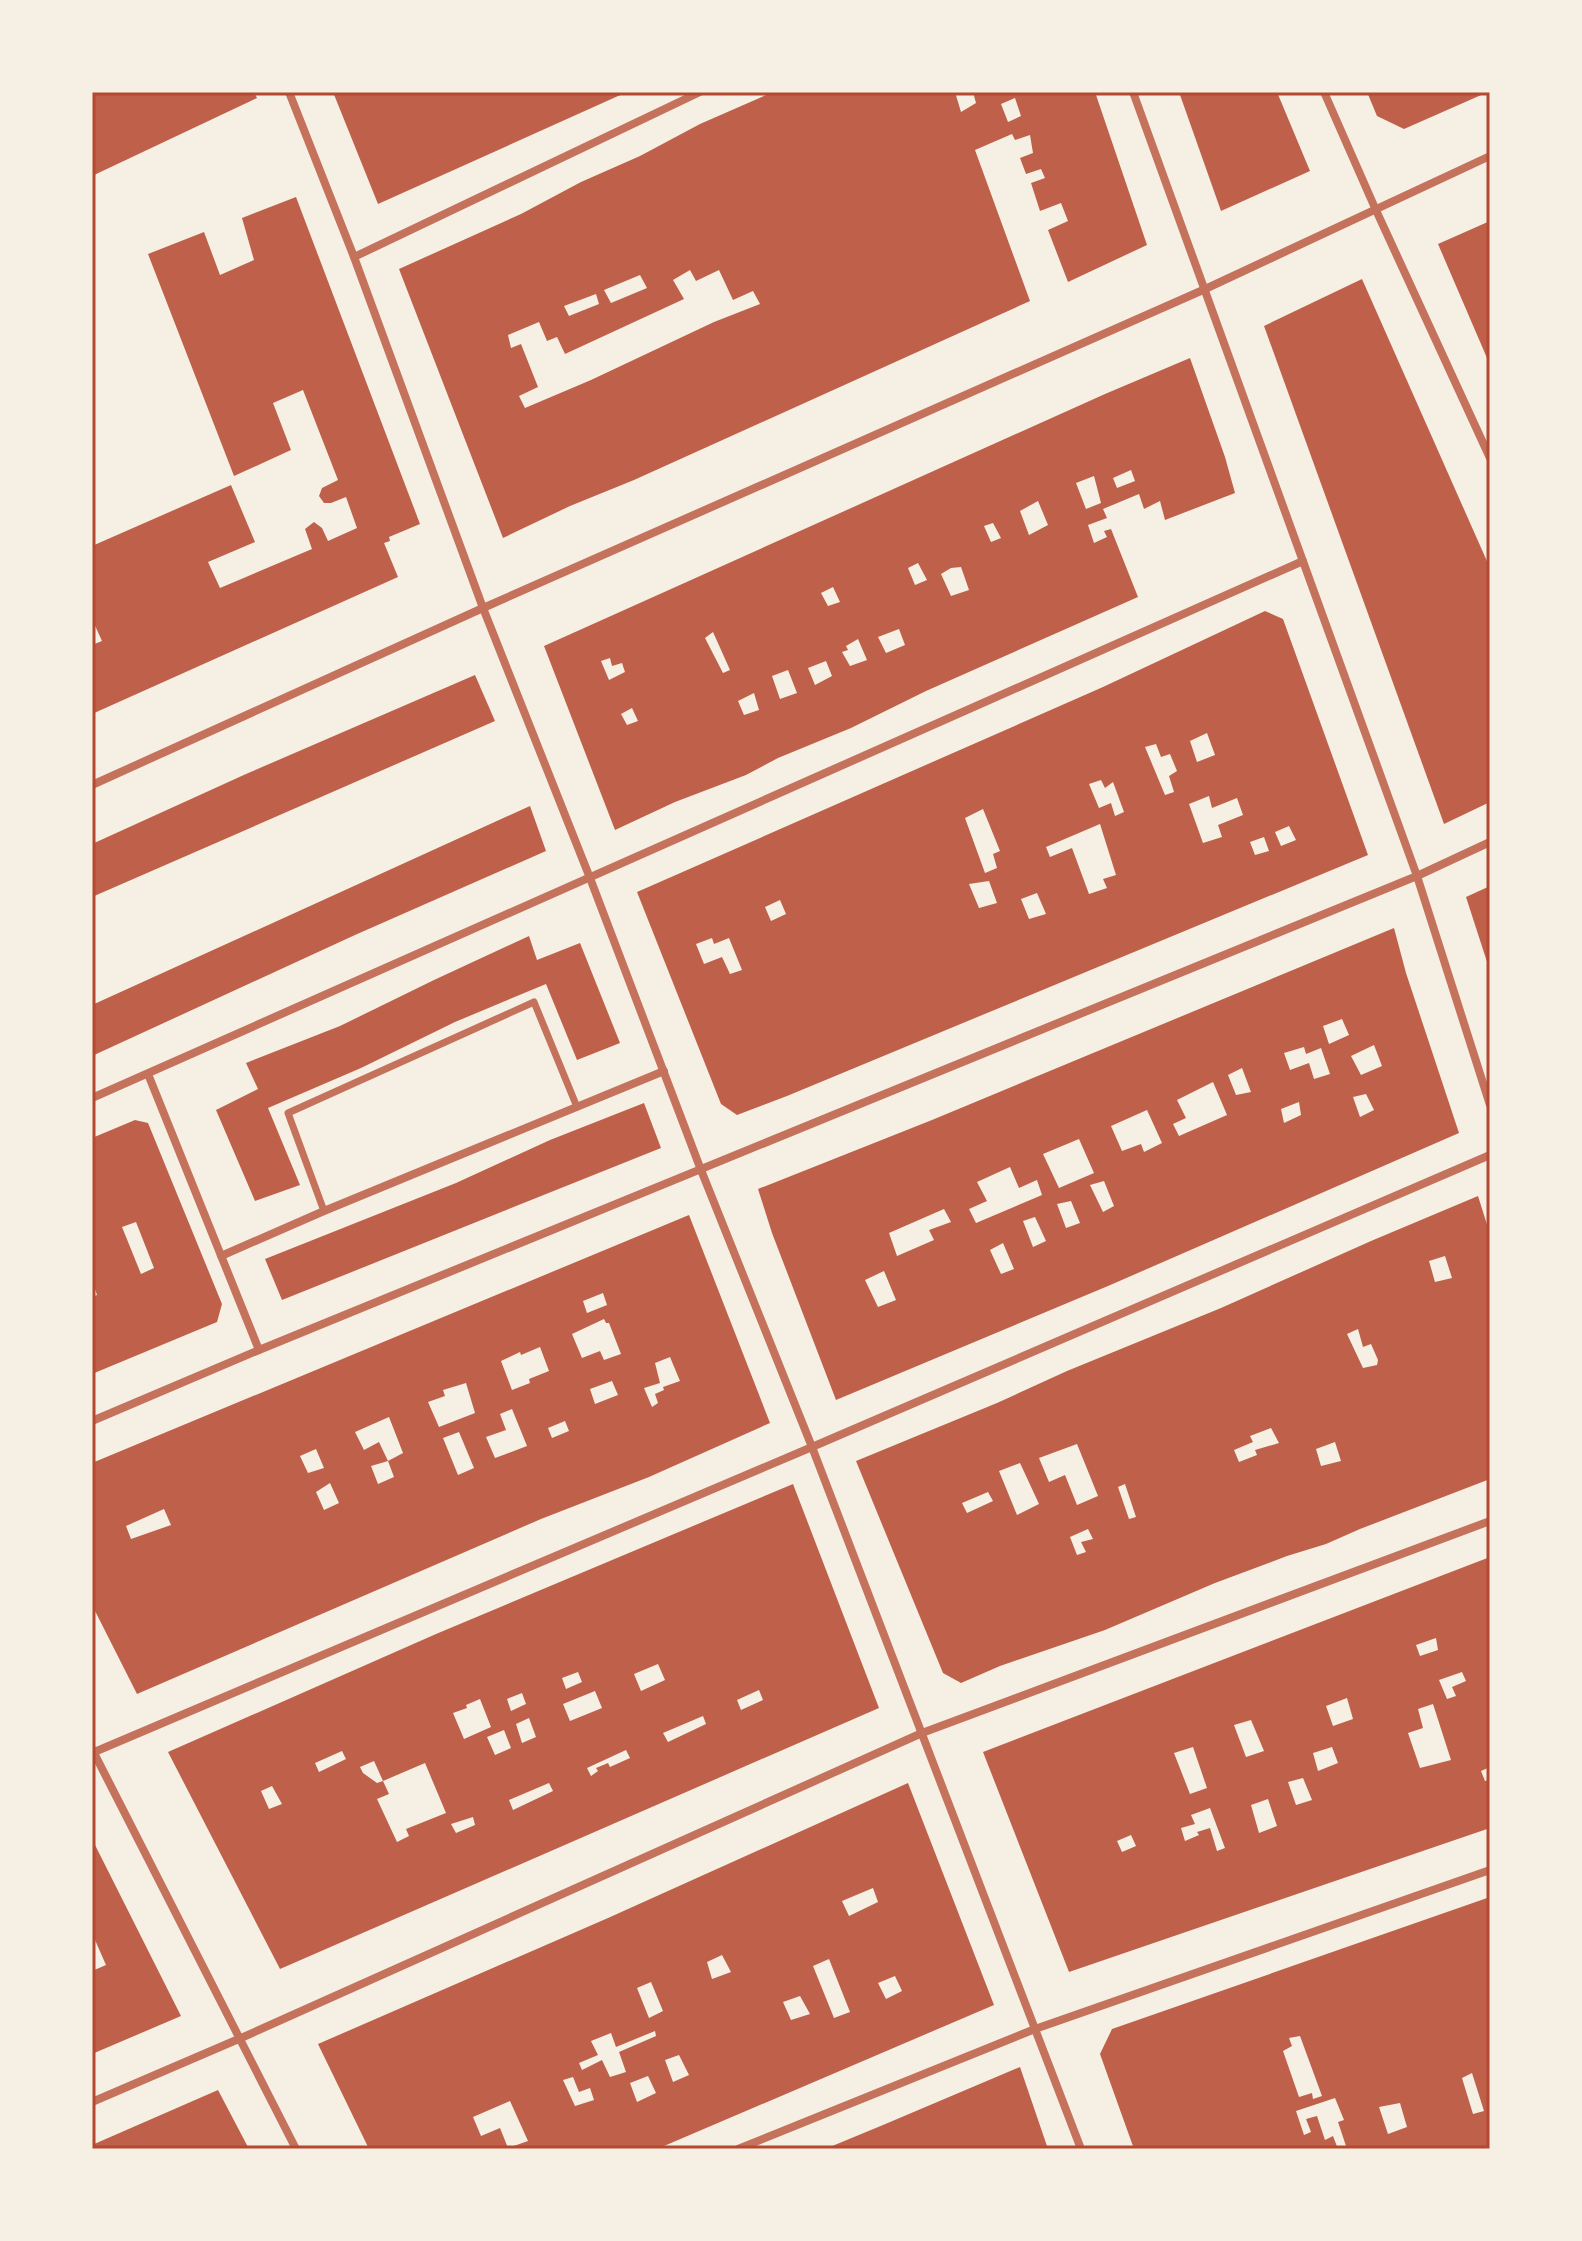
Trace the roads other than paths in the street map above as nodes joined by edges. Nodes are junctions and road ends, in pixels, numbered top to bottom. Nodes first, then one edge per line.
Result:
1 (289, 92) edge
2 (700, 92) edge
3 (1133, 92) edge
4 (1324, 92) edge
5 (1490, 156) edge
6 (1375, 208) junction
7 (354, 257) junction
8 (1203, 290) junction
9 (1490, 458) edge
10 (1303, 561) junction
11 (483, 608) junction
12 (92, 785) edge
13 (1490, 842) edge
14 (1417, 876) junction
15 (590, 878) junction
16 (664, 1071) junction
17 (148, 1074) junction
18 (92, 1098) edge
19 (1490, 1105) edge
20 (577, 1107) junction
21 (1490, 1155) edge
22 (701, 1170) junction
23 (324, 1211) junction
24 (221, 1256) junction
25 (259, 1350) junction
26 (92, 1421) edge
27 (812, 1447) junction
28 (1490, 1521) edge
29 (922, 1733) junction
30 (93, 1751) edge
31 (1490, 1870) edge
32 (1035, 2029) junction
33 (241, 2038) junction
34 (92, 2102) edge
35 (296, 2149) edge
36 (738, 2149) edge
37 (1081, 2149) edge

1 - 7 street
2 - 7 street
3 - 8 street
4 - 6 street
5 - 6 street
6 - 8 street
6 - 9 street
7 - 11 street
8 - 10 street
8 - 11 street
10 - 14 street
10 - 15 street
11 - 12 street
11 - 15 street
13 - 14 street
14 - 19 street
14 - 22 street
15 - 16 street
15 - 17 street
16 - 20 street
16 - 22 street
17 - 18 street
17 - 24 street
20 - 23 street
20 - 23 street
21 - 27 street
22 - 25 street
22 - 27 street
23 - 24 street
24 - 25 street
25 - 26 street
27 - 29 street
27 - 30 street
28 - 29 street
29 - 32 street
29 - 33 street
30 - 33 street
31 - 32 street
32 - 36 street
32 - 37 street
33 - 34 street
33 - 35 street

